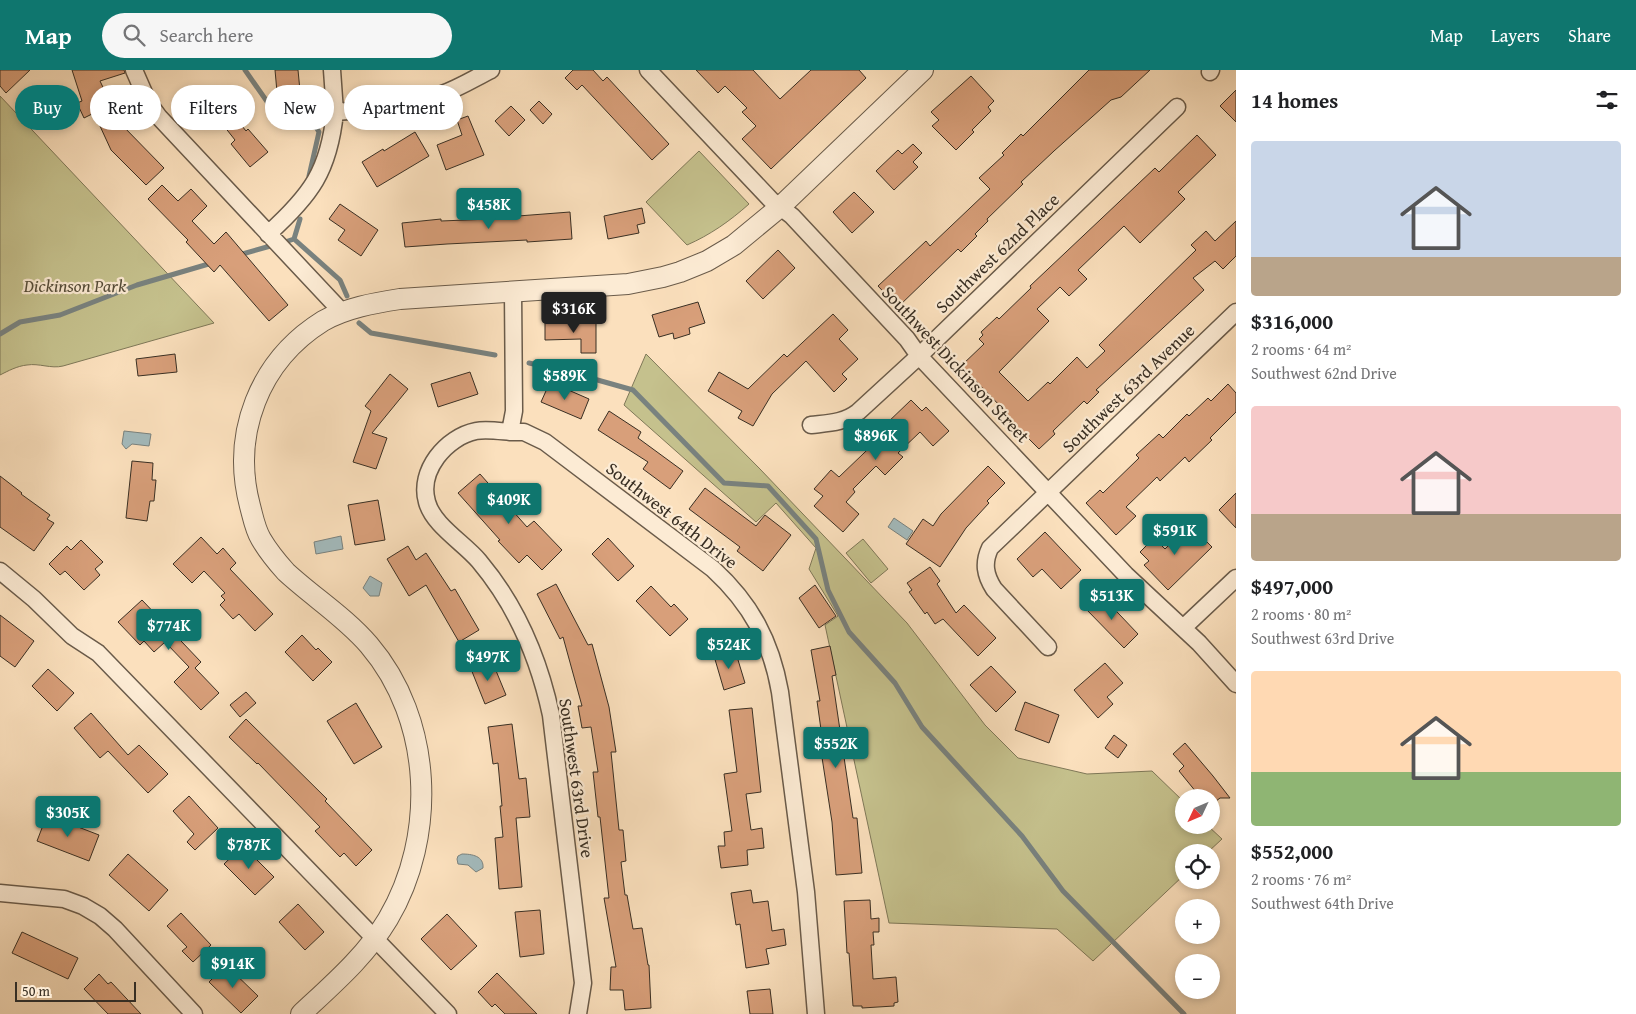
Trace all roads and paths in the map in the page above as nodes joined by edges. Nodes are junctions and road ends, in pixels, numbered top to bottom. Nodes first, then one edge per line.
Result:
1 (134, 70) edge
2 (332, 70) edge
3 (491, 70) edge
4 (648, 70) edge
5 (923, 70) edge
6 (1177, 106) dead end
7 (335, 112) junction
8 (780, 207) junction
9 (268, 234) junction
10 (513, 292) junction
11 (342, 312) junction
12 (1236, 312) edge
13 (919, 356) junction
14 (811, 424) dead end
15 (510, 432) junction
16 (1047, 492) junction
17 (0, 571) edge
18 (1236, 578) edge
19 (1183, 628) junction
20 (1048, 647) dead end
21 (1236, 684) edge
22 (0, 892) edge
23 (375, 938) junction
24 (194, 1014) edge
25 (301, 1014) edge
26 (448, 1014) edge
27 (578, 1014) edge
28 (816, 1014) edge

1 - 9 street
2 - 7 street
3 - 7 street
4 - 8 street, Southwest Dickinson Street
5 - 8 street
6 - 13 street, Southwest 62nd Place
7 - 9 street
8 - 10 street
8 - 13 street, Southwest Dickinson Street
9 - 11 street
10 - 11 street
10 - 15 street
11 - 23 street
12 - 16 street, Southwest 63rd Avenue
13 - 14 street, Southwest 62nd Place
13 - 16 street, Southwest Dickinson Street
15 - 27 street, Southwest 63rd Drive
15 - 28 street, Southwest 64th Drive
16 - 19 street, Southwest Dickinson Street
16 - 20 street, Southwest 63rd Avenue
17 - 23 street
18 - 19 street
19 - 21 street, Southwest Dickinson Street
22 - 24 street
23 - 25 street
23 - 26 street

